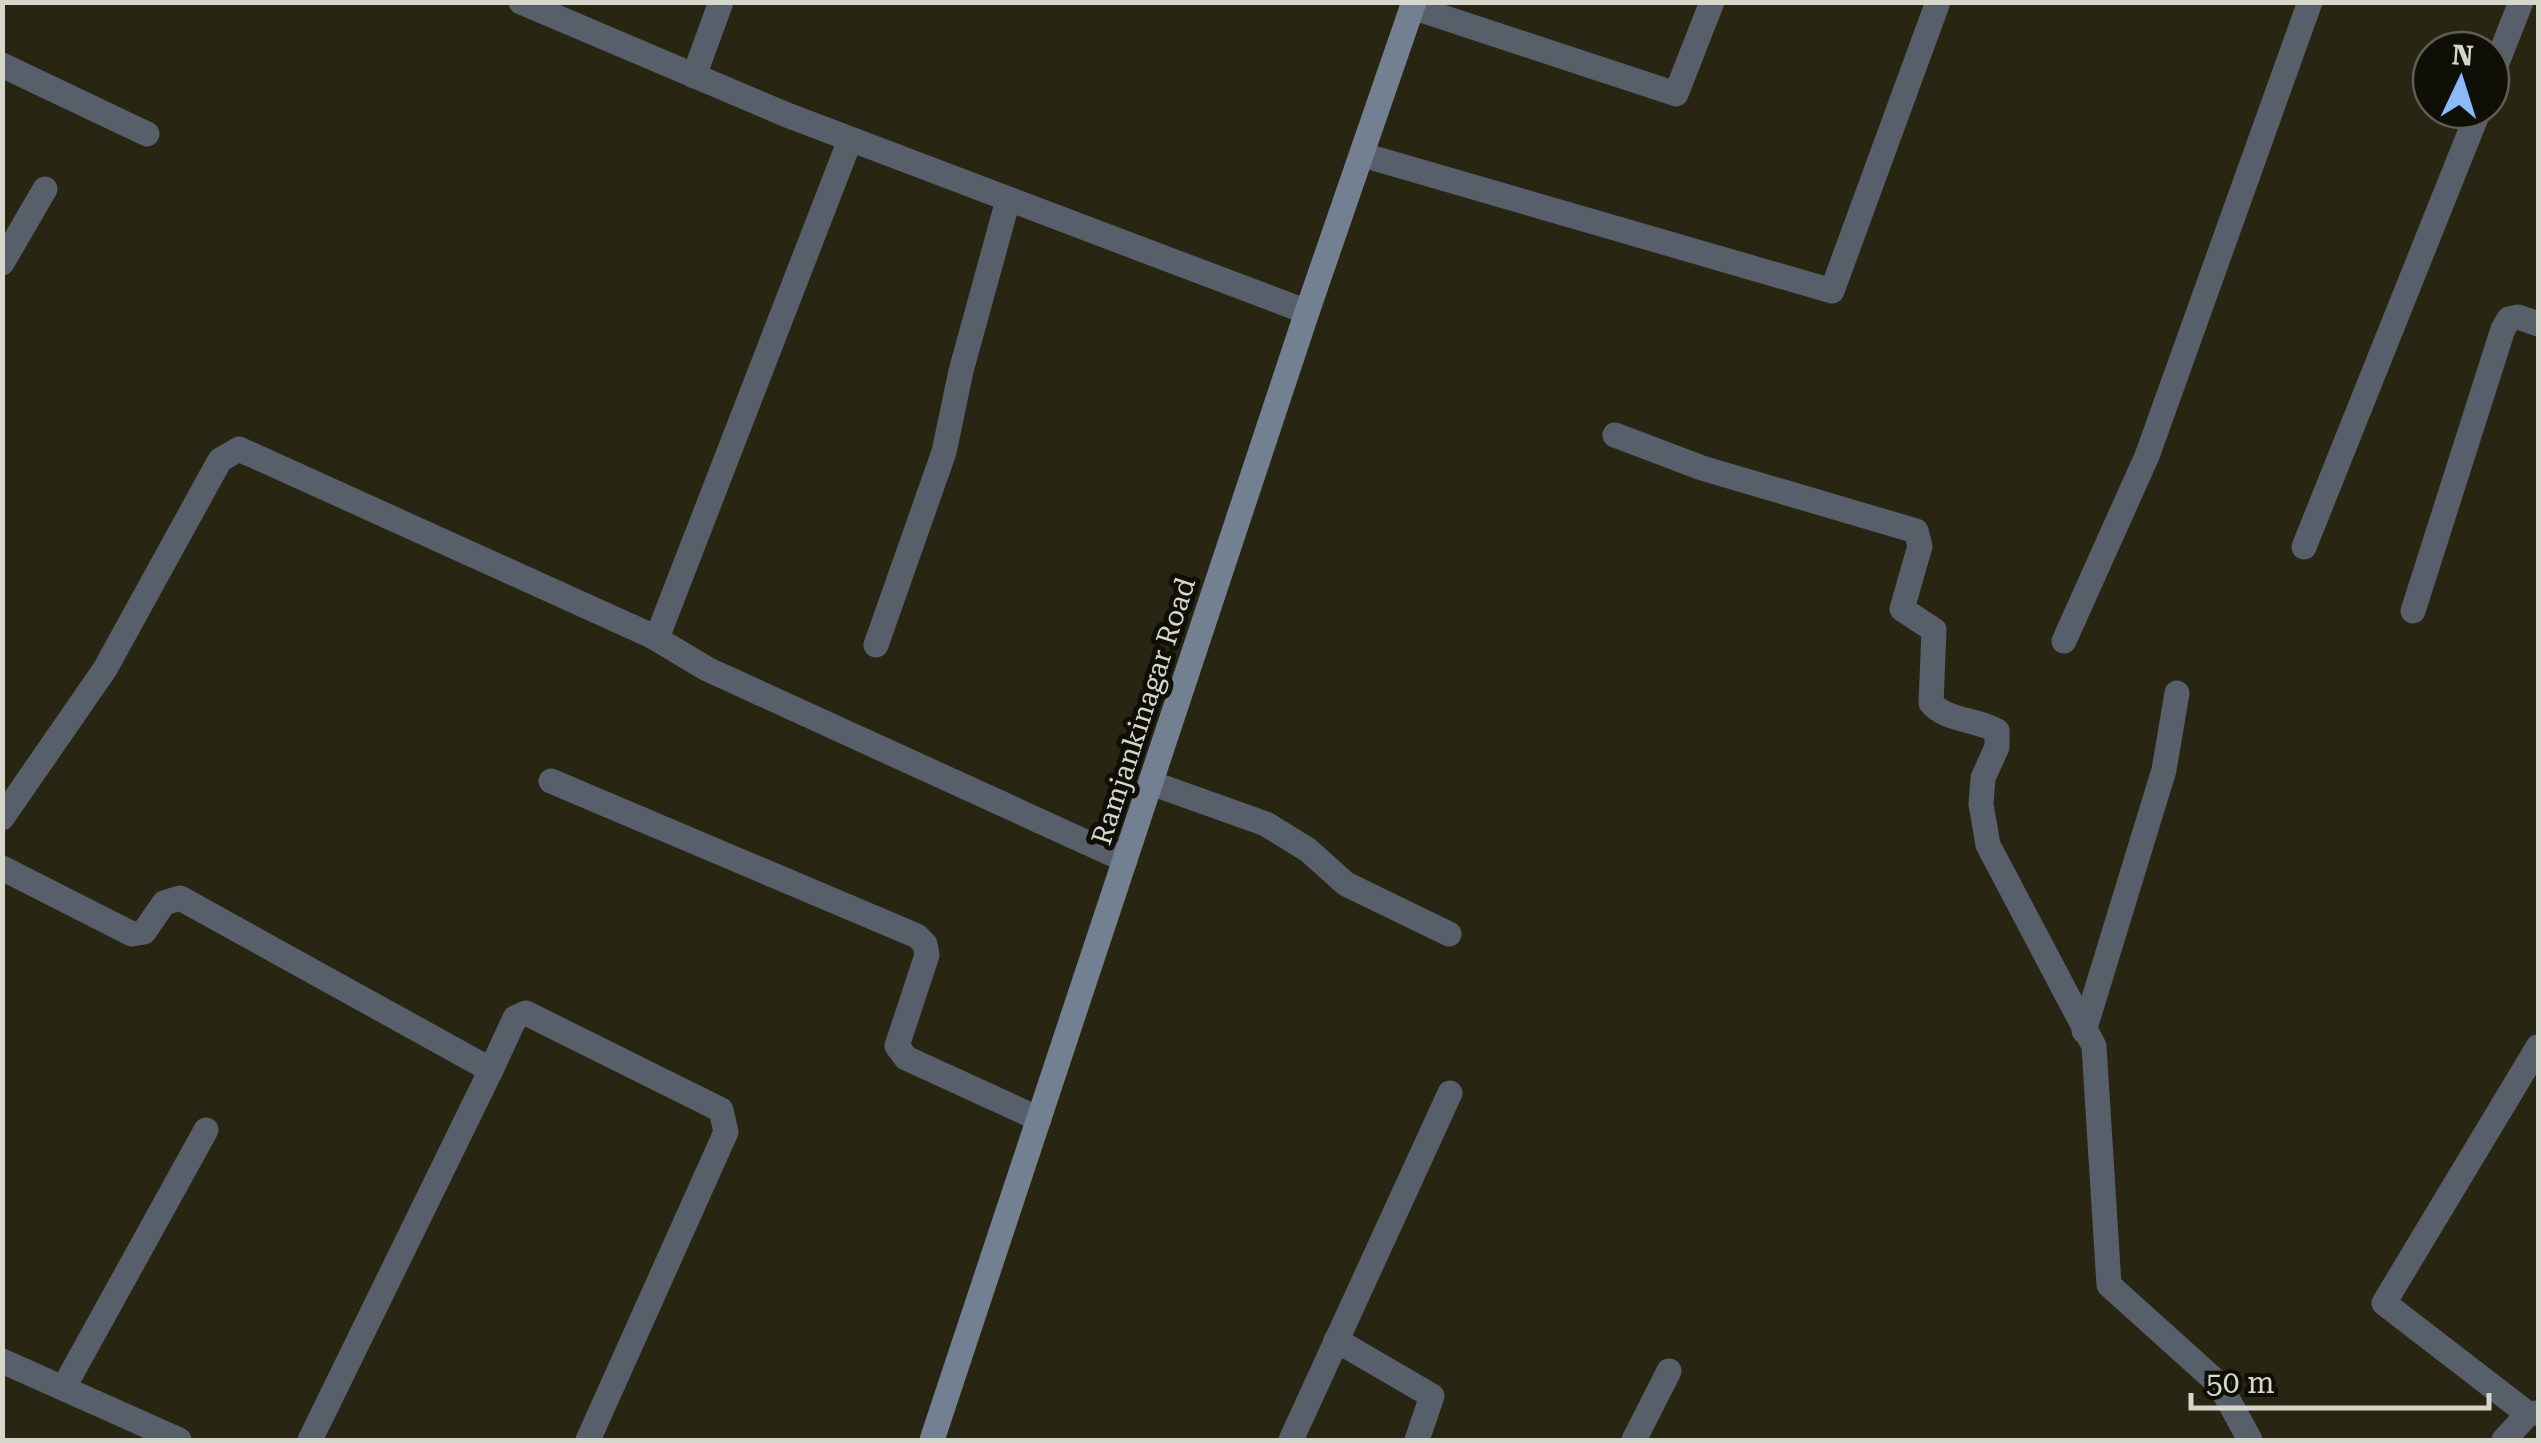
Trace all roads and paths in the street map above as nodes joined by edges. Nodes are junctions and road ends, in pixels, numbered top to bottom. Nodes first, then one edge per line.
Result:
1 (521, 2) edge
2 (721, 2) edge
3 (1712, 2) edge
4 (1938, 2) edge
5 (2310, 2) edge
6 (2520, 2) edge
7 (1413, 5) edge
8 (2509, 30) edge
9 (2, 65) edge
10 (694, 76) junction
11 (2470, 130) edge
12 (147, 134) dead end
13 (850, 140) junction
14 (1364, 155) junction
15 (45, 189) dead end
16 (1008, 200) junction
17 (2, 263) edge
18 (1307, 312) junction
19 (2538, 324) edge
20 (1615, 435) dead end
21 (2304, 547) dead end
22 (2414, 611) dead end
23 (652, 636) junction
24 (2064, 641) dead end
25 (876, 645) dead end
26 (2177, 694) dead end
27 (551, 781) dead end
28 (1151, 782) junction
29 (2, 818) edge
30 (1125, 860) junction
31 (2, 868) edge
32 (1449, 934) dead end
33 (2084, 1032) junction
34 (2538, 1047) edge
35 (491, 1070) junction
36 (1450, 1093) dead end
37 (1039, 1118) junction
38 (206, 1130) dead end
39 (1336, 1340) junction
40 (2, 1360) edge
41 (1669, 1371) dead end
42 (64, 1387) junction
43 (2533, 1414) edge
44 (178, 1440) edge
45 (310, 1440) edge
46 (588, 1440) edge
47 (932, 1440) edge
48 (1290, 1440) edge
49 (1418, 1440) edge
50 (1634, 1440) edge
51 (2250, 1440) edge
52 (2504, 1440) edge

1 - 10 street
2 - 10 street
3 - 7 street
4 - 14 street
5 - 24 street
6 - 8 street
7 - 14 street, Ramjankinagar Road
9 - 12 street
10 - 13 street
11 - 21 street
13 - 16 street
13 - 23 street
14 - 18 street, Ramjankinagar Road
15 - 17 street
16 - 18 street
16 - 25 street
18 - 28 street, Ramjankinagar Road
19 - 22 street
20 - 33 street
23 - 29 street
23 - 30 street
26 - 33 street
27 - 37 street
28 - 30 street, Ramjankinagar Road
28 - 32 street
30 - 37 street, Ramjankinagar Road
31 - 35 street
33 - 51 street
34 - 43 street
35 - 45 street
35 - 46 street
36 - 39 street
37 - 47 street, Ramjankinagar Road
38 - 42 street
39 - 48 street
39 - 49 street
40 - 42 street
41 - 50 street
42 - 44 street
43 - 52 street

